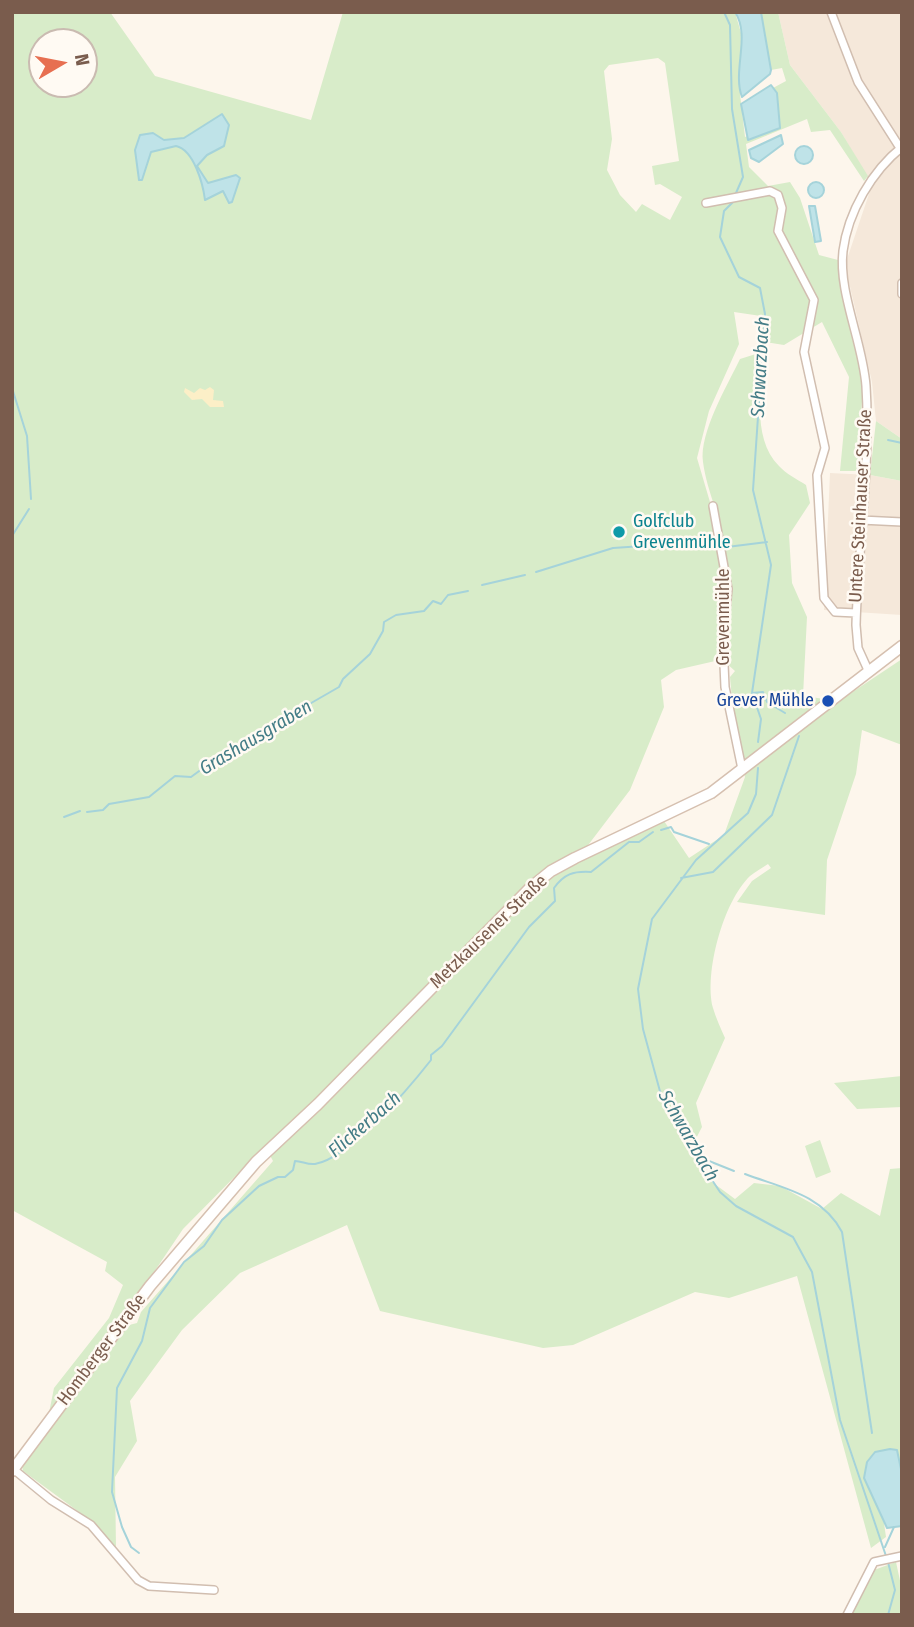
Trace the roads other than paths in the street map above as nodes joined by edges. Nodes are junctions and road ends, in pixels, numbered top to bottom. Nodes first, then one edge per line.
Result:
1 (831, 12) edge
2 (901, 149) edge
3 (706, 203) dead end
4 (902, 283) edge
5 (902, 294) edge
6 (713, 506) dead end
7 (861, 520) junction
8 (902, 522) edge
9 (856, 613) junction
10 (902, 646) edge
11 (868, 670) junction
12 (742, 769) junction
13 (194, 1233) joint
14 (13, 1469) edge
15 (902, 1556) edge
16 (214, 1590) dead end
17 (848, 1615) edge

1 - 2 street
2 - 7 street, Untere Steinhauser Straße
3 - 9 street
4 - 5 street
6 - 12 street, Grevenmühle
7 - 8 street
7 - 9 street, Untere Steinhauser Straße
9 - 11 street, Untere Steinhauser Straße
10 - 11 main road, Metzkausener Straße
11 - 12 main road, Metzkausener Straße
12 - 13 main road, Metzkausener Straße
13 - 14 main road, Homberger Straße
14 - 16 street, Homberger Straße
15 - 17 street

